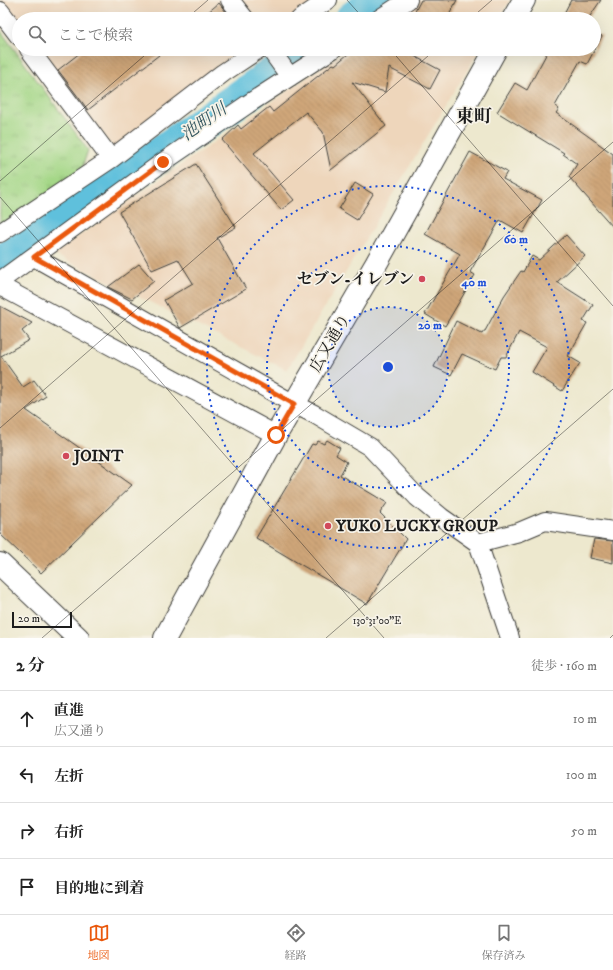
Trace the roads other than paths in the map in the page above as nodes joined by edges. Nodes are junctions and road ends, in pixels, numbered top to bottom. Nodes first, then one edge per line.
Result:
1 (230, 0) edge
2 (328, 0) edge
3 (408, 0) edge
4 (524, 0) edge
5 (0, 11) edge
6 (239, 12) edge
7 (310, 12) edge
8 (390, 12) edge
9 (517, 12) edge
10 (12, 27) edge
11 (33, 56) edge
12 (248, 56) edge
13 (275, 56) edge
14 (322, 56) edge
15 (492, 56) edge
16 (290, 77) junction
17 (112, 159) junction
18 (0, 233) edge
19 (34, 257) junction
20 (0, 281) edge
21 (0, 286) edge
22 (294, 404) junction
23 (276, 435) junction
24 (613, 531) edge
25 (478, 543) junction
26 (0, 564) edge
27 (78, 638) edge
28 (165, 638) edge
29 (510, 638) edge

1 - 6 street
2 - 7 street
3 - 8 street
4 - 9 street
5 - 10 street
11 - 17 street
12 - 17 street
13 - 16 street
14 - 16 street
15 - 22 street, 広又通り
16 - 19 street
17 - 18 street
19 - 20 street
19 - 22 street
21 - 23 street
22 - 23 street, 広又通り
22 - 25 street
23 - 28 street, 広又通り
24 - 25 street
25 - 29 street
26 - 27 street

